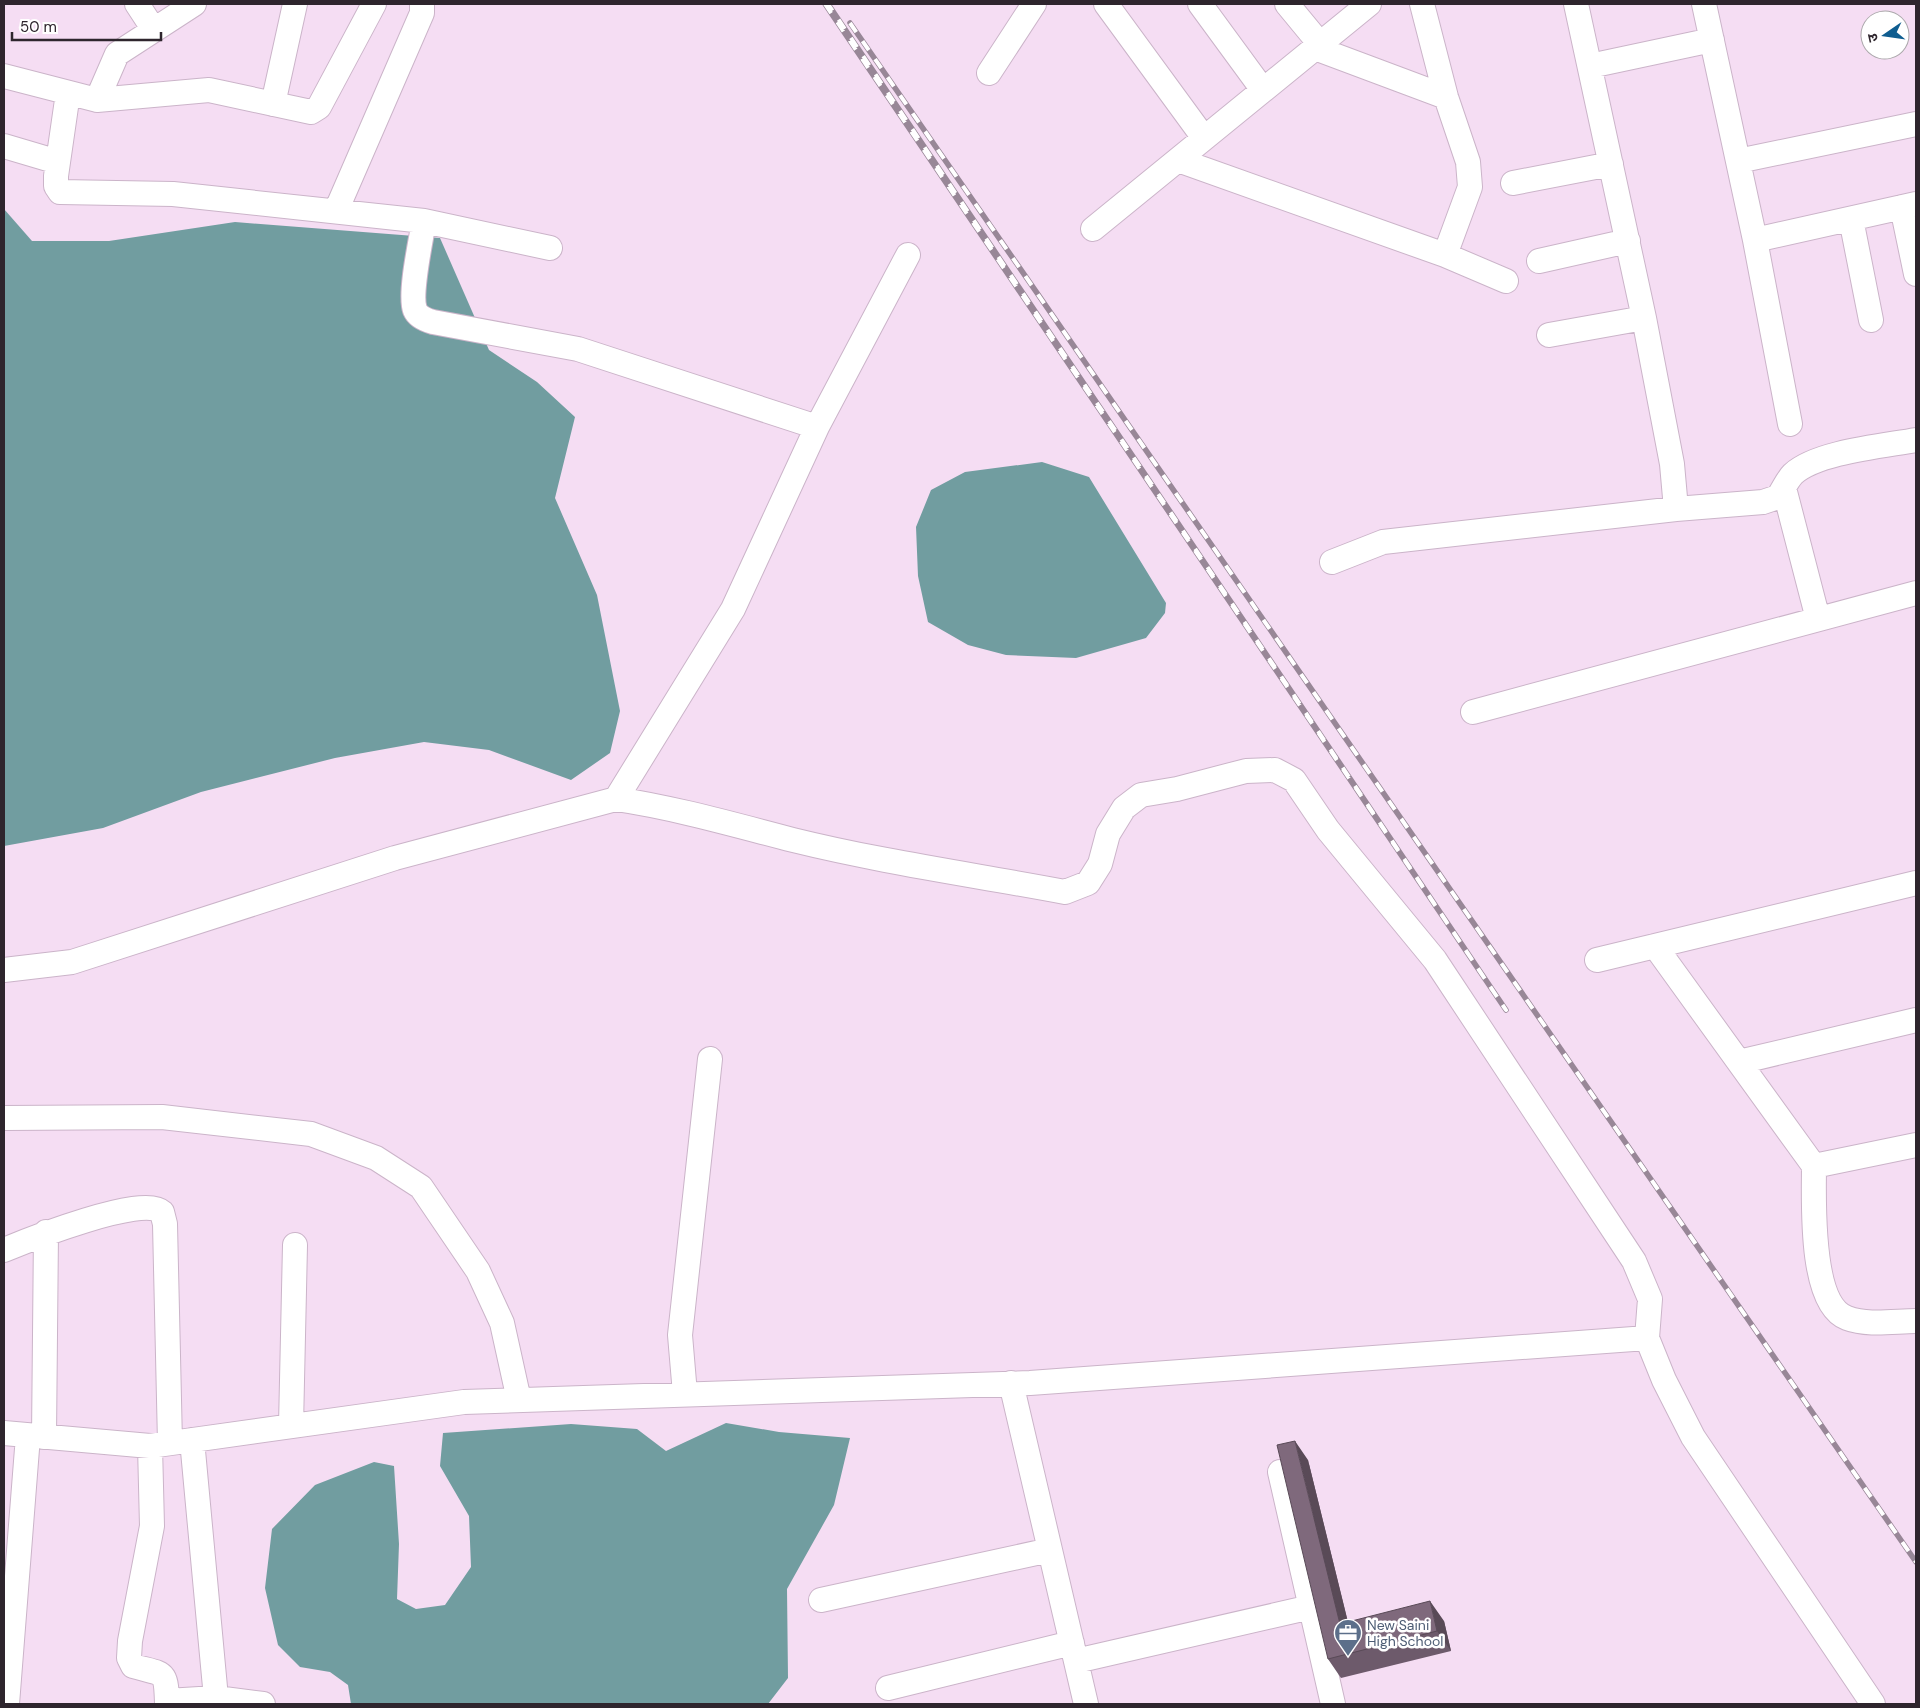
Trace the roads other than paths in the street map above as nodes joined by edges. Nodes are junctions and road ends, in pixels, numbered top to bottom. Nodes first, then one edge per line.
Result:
1 (137, 4) edge
2 (194, 4) edge
3 (295, 4) edge
4 (374, 4) edge
5 (422, 4) edge
6 (1034, 4) edge
7 (1106, 4) edge
8 (1200, 4) edge
9 (1287, 4) edge
10 (1369, 4) edge
11 (1422, 4) edge
12 (1576, 4) edge
13 (1704, 4) edge
14 (154, 30) junction
15 (1712, 40) junction
16 (1318, 46) junction
17 (1590, 66) junction
18 (989, 73) dead end
19 (4, 76) edge
20 (1263, 90) junction
21 (68, 93) junction
22 (1446, 96) junction
23 (97, 100) junction
24 (273, 104) junction
25 (1916, 124) edge
26 (1204, 138) junction
27 (4, 146) edge
28 (1178, 160) junction
29 (1738, 161) junction
30 (58, 162) junction
31 (1611, 164) junction
32 (1513, 183) dead end
33 (1909, 205) edge
34 (336, 211) junction
35 (1851, 219) junction
36 (424, 221) junction
37 (1093, 229) dead end
38 (1755, 240) junction
39 (1628, 241) junction
40 (550, 248) dead end
41 (908, 255) dead end
42 (1445, 255) junction
43 (1540, 261) dead end
44 (1916, 274) edge
45 (1506, 280) dead end
46 (1644, 318) junction
47 (1871, 320) dead end
48 (1549, 335) dead end
49 (1790, 424) dead end
50 (817, 427) junction
51 (1916, 440) edge
52 (1784, 488) junction
53 (1676, 509) junction
54 (1332, 562) dead end
55 (1916, 592) edge
56 (1818, 619) junction
57 (1473, 712) dead end
58 (616, 799) junction
59 (1916, 883) edge
60 (1655, 946) junction
61 (1597, 960) dead end
62 (4, 970) edge
63 (1916, 1020) edge
64 (710, 1059) dead end
65 (1739, 1062) junction
66 (4, 1118) edge
67 (1916, 1145) edge
68 (1814, 1166) junction
69 (46, 1232) junction
70 (295, 1245) dead end
71 (4, 1250) edge
72 (1916, 1321) edge
73 (1647, 1338) junction
74 (1011, 1383) junction
75 (685, 1394) junction
76 (519, 1400) junction
77 (291, 1426) junction
78 (4, 1433) edge
79 (36, 1436) junction
80 (171, 1443) junction
81 (1280, 1472) edge
82 (1050, 1550) junction
83 (822, 1600) dead end
84 (1311, 1607) junction
85 (1074, 1652) junction
86 (888, 1688) dead end
87 (216, 1698) junction
88 (167, 1702) edge
89 (7, 1704) edge
90 (263, 1704) edge
91 (1086, 1704) edge
92 (1332, 1704) edge
93 (1873, 1704) edge

1 - 14 street
2 - 14 street
3 - 24 street
4 - 24 street
5 - 34 street
6 - 18 street
7 - 26 street
8 - 20 street
9 - 16 street
10 - 16 street
11 - 22 street
12 - 17 street
13 - 15 street
14 - 23 street
15 - 17 street
15 - 29 street
16 - 20 street
16 - 22 street
17 - 31 street
19 - 21 street
20 - 26 street
21 - 23 street
21 - 30 street
22 - 42 street
23 - 24 street
25 - 29 street
26 - 28 street
27 - 30 street
28 - 37 street
28 - 42 street
29 - 38 street
30 - 34 street
31 - 32 street
31 - 39 street
33 - 35 street
33 - 44 street
34 - 36 street
35 - 38 street
35 - 47 street
36 - 40 street
36 - 50 street
38 - 49 street
39 - 43 street
39 - 46 street
41 - 50 street
42 - 45 street
46 - 48 street
46 - 53 street
50 - 58 street
51 - 52 street
52 - 53 street
52 - 56 street
53 - 54 street
55 - 56 street
56 - 57 street
58 - 62 street
58 - 73 street
59 - 60 street
60 - 61 street
60 - 65 street
63 - 65 street
64 - 75 street
65 - 68 street
66 - 76 street
67 - 68 street
68 - 72 street
69 - 71 street
69 - 79 street
69 - 80 street
70 - 77 street
73 - 74 street
73 - 93 street
74 - 75 street
74 - 82 street
75 - 76 street
76 - 77 street
77 - 80 street
78 - 79 street
79 - 80 street
79 - 89 street
80 - 87 street
80 - 88 street
81 - 84 street
82 - 83 street
82 - 85 street
84 - 85 street
84 - 92 street
85 - 86 street
85 - 91 street
87 - 88 street
87 - 90 street

